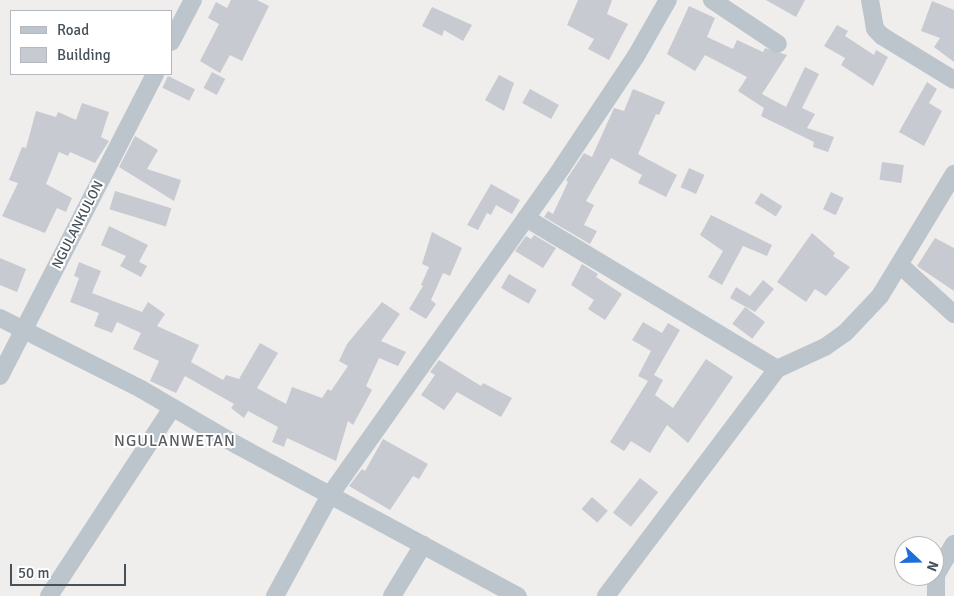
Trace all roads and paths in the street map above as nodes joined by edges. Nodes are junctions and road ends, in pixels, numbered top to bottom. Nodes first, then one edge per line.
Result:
1 (193, 0) edge
2 (668, 0) edge
3 (712, 0) edge
4 (870, 0) edge
5 (172, 40) edge
6 (778, 44) dead end
7 (154, 75) edge
8 (954, 80) edge
9 (954, 174) edge
10 (526, 218) junction
11 (901, 266) junction
12 (954, 314) edge
13 (0, 318) edge
14 (25, 331) junction
15 (777, 369) junction
16 (0, 376) edge
17 (172, 408) junction
18 (330, 495) junction
19 (954, 544) edge
20 (423, 545) junction
21 (48, 596) edge
22 (275, 596) edge
23 (392, 596) edge
24 (518, 596) edge
25 (606, 596) edge
26 (936, 596) edge

1 - 5 street
2 - 10 street
3 - 6 street
4 - 8 street
7 - 14 street, NGULANKULON
9 - 11 street
10 - 15 street
10 - 18 street
11 - 12 street
11 - 15 street
13 - 14 street
14 - 16 street, NGULANKULON
14 - 17 street
15 - 25 street
17 - 18 street
17 - 21 street
18 - 20 street
18 - 22 street
19 - 26 street
20 - 23 street
20 - 24 street

